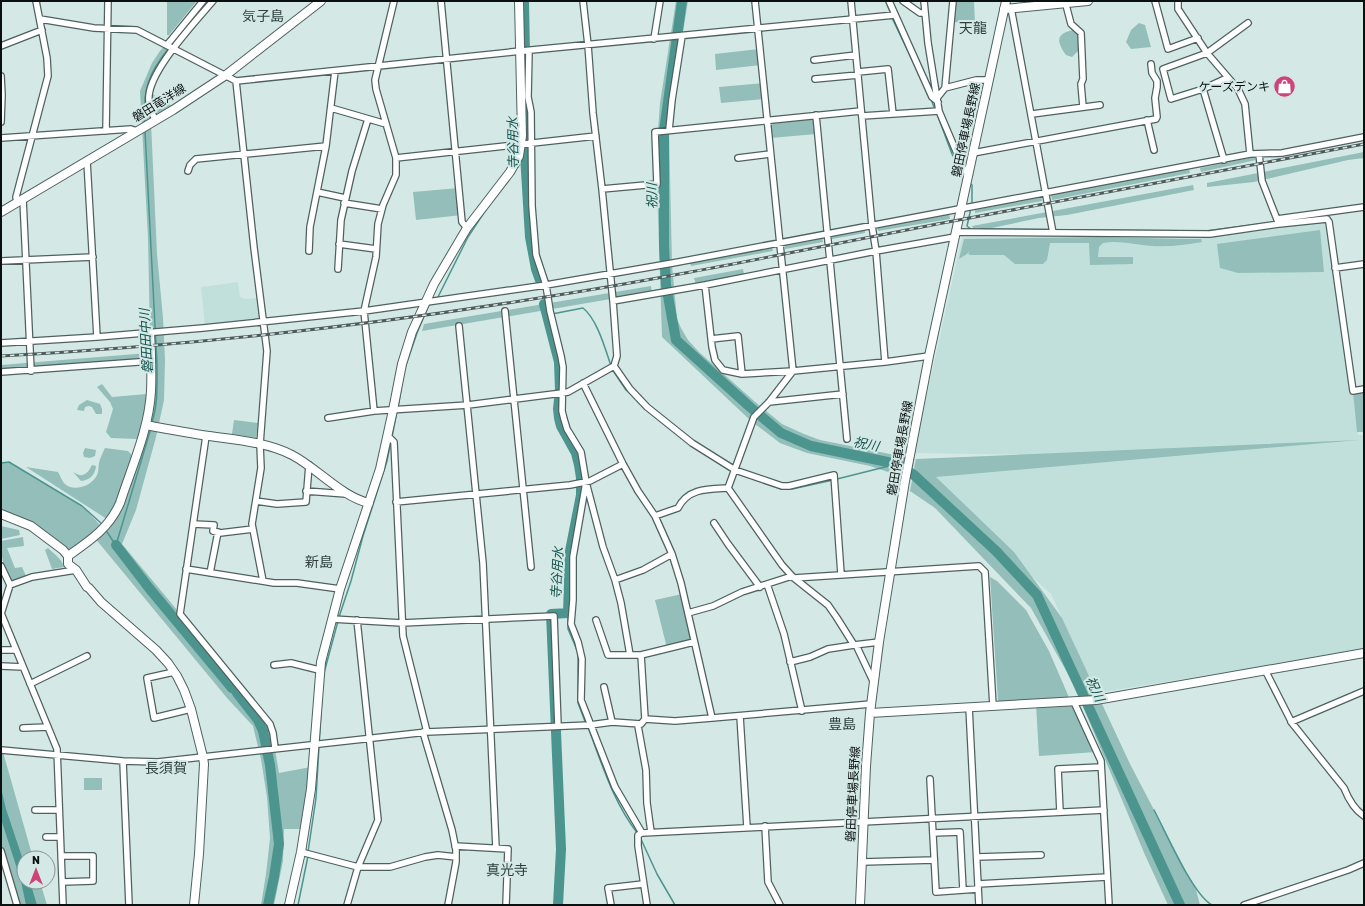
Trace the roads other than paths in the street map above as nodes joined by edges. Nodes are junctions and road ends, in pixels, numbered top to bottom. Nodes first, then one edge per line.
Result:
1 (36, 1) edge
2 (108, 1) edge
3 (203, 1) edge
4 (213, 1) edge
5 (321, 1) edge
6 (394, 1) edge
7 (442, 1) edge
8 (519, 1) edge
9 (583, 1) edge
10 (660, 1) edge
11 (755, 1) edge
12 (851, 1) edge
13 (889, 1) edge
14 (903, 1) edge
15 (924, 1) edge
16 (953, 1) edge
17 (1088, 1) edge
18 (1155, 1) edge
19 (1178, 1) edge
20 (1065, 2) edge
21 (1007, 6) edge
22 (925, 14) junction
23 (895, 15) junction
24 (40, 19) junction
25 (852, 20) junction
26 (1248, 23) dead end
27 (107, 28) junction
28 (758, 28) junction
29 (42, 30) junction
30 (682, 36) junction
31 (1198, 38) junction
32 (654, 39) junction
33 (167, 44) junction
34 (588, 45) junction
35 (1, 46) edge
36 (174, 48) junction
37 (525, 51) junction
38 (1207, 53) junction
39 (856, 55) junction
40 (447, 59) junction
41 (814, 60) dead end
42 (1151, 64) dead end
43 (378, 67) junction
44 (335, 71) junction
45 (858, 73) junction
46 (226, 75) junction
47 (1, 77) edge
48 (1227, 78) junction
49 (816, 79) dead end
50 (989, 80) junction
51 (236, 81) junction
52 (945, 88) junction
53 (1203, 89) junction
54 (937, 100) junction
55 (1100, 105) dead end
56 (1083, 107) junction
57 (331, 108) junction
58 (939, 111) junction
59 (862, 114) junction
60 (893, 114) junction
61 (1032, 114) junction
62 (816, 115) junction
63 (368, 119) junction
64 (156, 120) junction
65 (1148, 120) junction
66 (767, 121) junction
67 (1, 122) edge
68 (386, 124) junction
69 (669, 130) junction
70 (106, 131) junction
71 (137, 131) junction
72 (32, 135) junction
73 (596, 136) junction
74 (1364, 137) edge
75 (1, 138) edge
76 (531, 142) junction
77 (1037, 142) junction
78 (522, 144) junction
79 (326, 146) junction
80 (1154, 150) dead end
81 (456, 152) junction
82 (244, 154) junction
83 (770, 154) junction
84 (973, 154) junction
85 (1250, 154) junction
86 (1260, 154) junction
87 (396, 158) junction
88 (738, 158) dead end
89 (1224, 160) junction
90 (87, 161) junction
91 (188, 171) dead end
92 (969, 175) junction
93 (602, 188) junction
94 (317, 192) junction
95 (1047, 193) junction
96 (345, 200) junction
97 (20, 201) junction
98 (1364, 207) edge
99 (382, 209) junction
100 (961, 209) junction
101 (1, 212) edge
102 (1278, 221) junction
103 (872, 226) junction
104 (467, 228) junction
105 (1054, 233) junction
106 (828, 234) junction
107 (956, 235) junction
108 (779, 242) junction
109 (339, 244) junction
110 (376, 249) junction
111 (309, 251) dead end
112 (876, 251) junction
113 (93, 257) junction
114 (26, 260) junction
115 (829, 260) junction
116 (1, 261) edge
117 (1364, 264) edge
118 (1335, 268) junction
119 (338, 269) dead end
120 (782, 270) junction
121 (610, 273) junction
122 (546, 285) junction
123 (705, 285) junction
124 (613, 301) junction
125 (425, 303) junction
126 (364, 311) junction
127 (505, 311) dead end
128 (264, 321) junction
129 (459, 326) dead end
130 (150, 333) junction
131 (97, 337) junction
132 (711, 339) junction
133 (30, 342) junction
134 (1, 343) edge
135 (929, 356) junction
136 (152, 361) junction
137 (885, 362) junction
138 (614, 366) junction
139 (841, 366) junction
140 (792, 370) junction
141 (31, 371) junction
142 (1, 372) edge
143 (742, 374) junction
144 (583, 383) junction
145 (1364, 389) edge
146 (562, 393) junction
147 (843, 394) junction
148 (514, 398) junction
149 (769, 402) junction
150 (468, 405) junction
151 (394, 410) junction
152 (374, 411) junction
153 (328, 418) dead end
154 (146, 425) junction
155 (206, 436) junction
156 (388, 436) junction
157 (848, 439) dead end
158 (260, 444) junction
159 (623, 464) junction
160 (309, 465) junction
161 (735, 470) junction
162 (586, 482) junction
163 (728, 488) junction
164 (523, 489) junction
165 (306, 491) junction
166 (476, 493) junction
167 (348, 494) junction
168 (256, 501) junction
169 (396, 502) junction
170 (369, 503) junction
171 (1, 514) edge
172 (655, 516) junction
173 (714, 523) dead end
174 (193, 524) junction
175 (253, 529) junction
176 (218, 532) junction
177 (672, 554) junction
178 (68, 556) junction
179 (1, 566) edge
180 (531, 567) dead end
181 (186, 569) junction
182 (76, 570) junction
183 (891, 570) junction
184 (210, 572) junction
185 (841, 574) junction
186 (793, 577) junction
187 (615, 580) junction
188 (263, 581) junction
189 (767, 584) junction
190 (10, 585) junction
191 (760, 587) junction
192 (340, 589) junction
193 (688, 613) junction
194 (1, 614) edge
195 (332, 619) junction
196 (486, 619) junction
197 (357, 620) junction
198 (596, 620) dead end
199 (402, 623) junction
200 (694, 642) junction
201 (880, 642) junction
202 (855, 645) junction
203 (1, 650) edge
204 (16, 650) junction
205 (1364, 653) edge
206 (630, 655) junction
207 (641, 655) junction
208 (87, 656) dead end
209 (790, 662) junction
210 (274, 665) dead end
211 (1, 666) edge
212 (23, 667) junction
213 (319, 670) junction
214 (1265, 670) junction
215 (174, 672) junction
216 (874, 683) junction
217 (30, 684) junction
218 (604, 687) dead end
219 (1364, 691) edge
220 (1075, 702) junction
221 (871, 704) junction
222 (993, 706) junction
223 (969, 707) junction
224 (191, 709) junction
225 (802, 711) junction
226 (870, 713) junction
227 (740, 716) junction
228 (712, 718) junction
229 (643, 721) junction
230 (612, 722) junction
231 (1291, 722) junction
232 (590, 725) junction
233 (48, 726) junction
234 (558, 726) junction
235 (24, 728) dead end
236 (491, 729) junction
237 (425, 732) junction
238 (368, 738) junction
239 (314, 743) junction
240 (275, 748) junction
241 (1, 750) edge
242 (57, 755) junction
243 (203, 757) junction
244 (123, 761) junction
245 (1101, 767) junction
246 (930, 779) dead end
247 (35, 810) dead end
248 (59, 810) junction
249 (1104, 810) junction
250 (1060, 812) junction
251 (975, 816) junction
252 (1364, 816) edge
253 (932, 818) junction
254 (863, 822) junction
255 (764, 826) junction
256 (747, 827) junction
257 (651, 832) junction
258 (642, 833) junction
259 (933, 833) junction
260 (46, 837) dead end
261 (60, 837) junction
262 (455, 846) junction
263 (496, 848) junction
264 (1, 851) edge
265 (301, 852) junction
266 (1041, 854) dead end
267 (61, 856) junction
268 (456, 858) junction
269 (977, 858) junction
270 (934, 860) junction
271 (862, 862) junction
272 (1364, 862) edge
273 (358, 867) junction
274 (1107, 877) junction
275 (62, 882) junction
276 (643, 884) junction
277 (978, 887) junction
278 (963, 890) junction
279 (17, 905) edge
280 (63, 905) edge
281 (129, 905) edge
282 (194, 905) edge
283 (289, 905) edge
284 (347, 905) edge
285 (448, 905) edge
286 (506, 905) edge
287 (611, 905) edge
288 (647, 905) edge
289 (780, 905) edge
290 (860, 905) edge
291 (979, 905) edge
292 (1109, 905) edge
293 (1244, 905) edge

1 - 24 street
2 - 27 street
3 - 33 street
4 - 36 street
5 - 46 street, 磐田竜洋線
6 - 43 street
7 - 40 street
8 - 37 street
9 - 34 street
10 - 32 street
11 - 28 street
12 - 25 street
13 - 23 street
14 - 22 street
15 - 22 street
16 - 52 street
17 - 20 street
18 - 31 street
19 - 31 street
20 - 21 street
20 - 56 street
21 - 50 street, 磐田停車場長野線
21 - 61 street
22 - 54 street
23 - 25 street
23 - 54 street
24 - 27 street
24 - 29 street
25 - 28 street
25 - 39 street
26 - 38 street
27 - 33 street
27 - 70 street
28 - 30 street
28 - 66 street
29 - 35 street
29 - 72 street
30 - 32 street
30 - 69 street
31 - 38 street
32 - 34 street
33 - 36 street
34 - 37 street
34 - 73 street
36 - 46 street
36 - 64 street
37 - 40 street
37 - 76 street
37 - 78 street
38 - 48 street
38 - 53 street
39 - 41 street
39 - 45 street
40 - 43 street
40 - 81 street
42 - 65 street
43 - 44 street
43 - 68 street
44 - 51 street
44 - 57 street
45 - 49 street
45 - 59 street
45 - 60 street
46 - 51 street
46 - 64 street, 磐田竜洋線
47 - 67 street
48 - 53 street
48 - 85 street
50 - 52 street
50 - 84 street, 磐田停車場長野線
51 - 82 street
52 - 54 street
53 - 89 street
54 - 58 street
55 - 56 street
56 - 61 street
57 - 63 street
57 - 79 street
58 - 60 street
58 - 92 street
59 - 60 street
59 - 62 street
59 - 103 street
61 - 77 street
62 - 66 street
62 - 106 street
63 - 68 street
63 - 96 street
64 - 71 street, 磐田竜洋線
65 - 77 street
65 - 80 street
66 - 69 street
66 - 83 street
68 - 87 street
69 - 93 street
70 - 71 street
70 - 72 street
71 - 90 street, 磐田竜洋線
72 - 75 street
72 - 97 street
73 - 76 street
73 - 93 street
74 - 86 street
76 - 78 street
76 - 122 street
77 - 84 street
77 - 95 street
78 - 81 street
78 - 104 street
79 - 82 street
79 - 94 street
81 - 87 street
81 - 104 street
82 - 91 street
82 - 128 street
83 - 88 street
83 - 108 street
84 - 92 street, 磐田停車場長野線
85 - 86 street
85 - 89 street
86 - 102 street
87 - 99 street
89 - 95 street
90 - 97 street, 磐田竜洋線
90 - 113 street
92 - 100 street, 磐田停車場長野線
93 - 121 street
94 - 96 street
94 - 111 street
95 - 100 street
95 - 105 street
96 - 99 street
96 - 109 street
97 - 101 street, 磐田竜洋線
97 - 114 street
98 - 102 street
99 - 110 street
100 - 103 street
100 - 107 street, 磐田停車場長野線
102 - 105 street
102 - 118 street
103 - 106 street
103 - 112 street
104 - 125 street
105 - 107 street
106 - 108 street
106 - 115 street
107 - 112 street
107 - 135 street, 磐田停車場長野線
108 - 120 street
108 - 121 street
109 - 110 street
109 - 119 street
110 - 126 street
112 - 115 street
112 - 137 street
113 - 114 street
113 - 131 street
114 - 116 street
114 - 133 street
115 - 120 street
115 - 139 street
117 - 118 street
118 - 145 street
120 - 123 street
120 - 140 street
121 - 122 street
121 - 124 street
122 - 125 street
122 - 146 street
123 - 124 street
123 - 132 street
124 - 138 street
125 - 126 street
125 - 151 street
126 - 128 street
126 - 152 street
127 - 148 street
128 - 130 street
128 - 158 street
129 - 150 street
130 - 131 street
130 - 136 street
131 - 133 street
132 - 143 street
132 - 143 street
133 - 134 street
133 - 141 street
135 - 137 street
135 - 183 street, 磐田停車場長野線
136 - 141 street
136 - 154 street
137 - 139 street
138 - 144 street
138 - 161 street
139 - 140 street
139 - 147 street
140 - 143 street
140 - 149 street
141 - 142 street
144 - 146 street
144 - 159 street
146 - 148 street
146 - 162 street
147 - 149 street
147 - 157 street
148 - 150 street
148 - 164 street
149 - 161 street
150 - 151 street
150 - 166 street
151 - 152 street
151 - 156 street
152 - 153 street
154 - 155 street
154 - 178 street
155 - 158 street
155 - 174 street
156 - 169 street
156 - 170 street
158 - 160 street
158 - 168 street
159 - 162 street
159 - 172 street
160 - 165 street
160 - 167 street
161 - 163 street
161 - 185 street
162 - 164 street
162 - 187 street
162 - 232 street
163 - 172 street
163 - 186 street
164 - 166 street
164 - 180 street
165 - 167 street
165 - 168 street
166 - 169 street
166 - 196 street
167 - 170 street
168 - 175 street
169 - 199 street
170 - 192 street
171 - 178 street
172 - 177 street
173 - 191 street
174 - 176 street
174 - 181 street
175 - 176 street
175 - 188 street
176 - 184 street
177 - 187 street
177 - 193 street
178 - 182 street
179 - 190 street
181 - 184 street
181 - 240 street
182 - 190 street
182 - 215 street
183 - 185 street
183 - 201 street, 磐田停車場長野線
183 - 222 street
184 - 188 street
185 - 186 street
186 - 189 street
186 - 202 street
187 - 206 street
188 - 192 street
189 - 191 street
189 - 209 street
190 - 194 street
191 - 193 street
192 - 195 street
193 - 200 street
194 - 204 street
195 - 197 street
195 - 213 street
196 - 199 street
196 - 234 street
196 - 236 street
197 - 199 street
197 - 238 street
198 - 206 street
199 - 237 street
200 - 207 street
200 - 228 street
201 - 202 street
201 - 216 street, 磐田停車場長野線
202 - 209 street
202 - 216 street
203 - 204 street
204 - 212 street
205 - 214 street
206 - 207 street
207 - 229 street
208 - 217 street
209 - 225 street
210 - 213 street
211 - 212 street
212 - 217 street
213 - 239 street
214 - 220 street
214 - 231 street
215 - 224 street
215 - 224 street
216 - 221 street, 磐田停車場長野線
217 - 233 street
218 - 230 street
219 - 231 street
220 - 222 street
220 - 245 street
221 - 225 street
221 - 226 street, 磐田停車場長野線
222 - 223 street
223 - 226 street
223 - 251 street
224 - 243 street
225 - 227 street
226 - 254 street, 磐田停車場長野線
227 - 228 street
227 - 256 street
228 - 229 street
229 - 230 street
229 - 257 street
230 - 232 street
231 - 252 street
232 - 234 street
232 - 258 street
233 - 235 street
233 - 242 street
234 - 236 street
236 - 237 street
236 - 263 street
237 - 238 street
237 - 262 street
238 - 239 street
238 - 273 street
239 - 240 street
239 - 265 street
240 - 243 street
241 - 242 street
242 - 244 street
242 - 248 street
243 - 244 street
243 - 282 street
244 - 281 street
245 - 249 street
245 - 250 street
246 - 253 street
247 - 248 street
248 - 261 street
249 - 250 street
249 - 274 street
250 - 251 street
251 - 253 street
251 - 269 street
253 - 254 street
253 - 259 street
254 - 255 street
254 - 271 street, 磐田停車場長野線
255 - 256 street
255 - 289 street
256 - 257 street
257 - 258 street
258 - 276 street
259 - 270 street
259 - 278 street
260 - 261 street
261 - 267 street
262 - 263 street
262 - 268 street
263 - 286 street
264 - 279 street
265 - 273 street
265 - 283 street
266 - 269 street
267 - 275 street
267 - 275 street
268 - 273 street
268 - 285 street
269 - 277 street
270 - 271 street
270 - 278 street
271 - 290 street, 磐田停車場長野線
272 - 293 street
273 - 284 street
274 - 277 street
274 - 292 street
275 - 280 street
276 - 287 street
276 - 288 street
277 - 278 street
277 - 291 street

